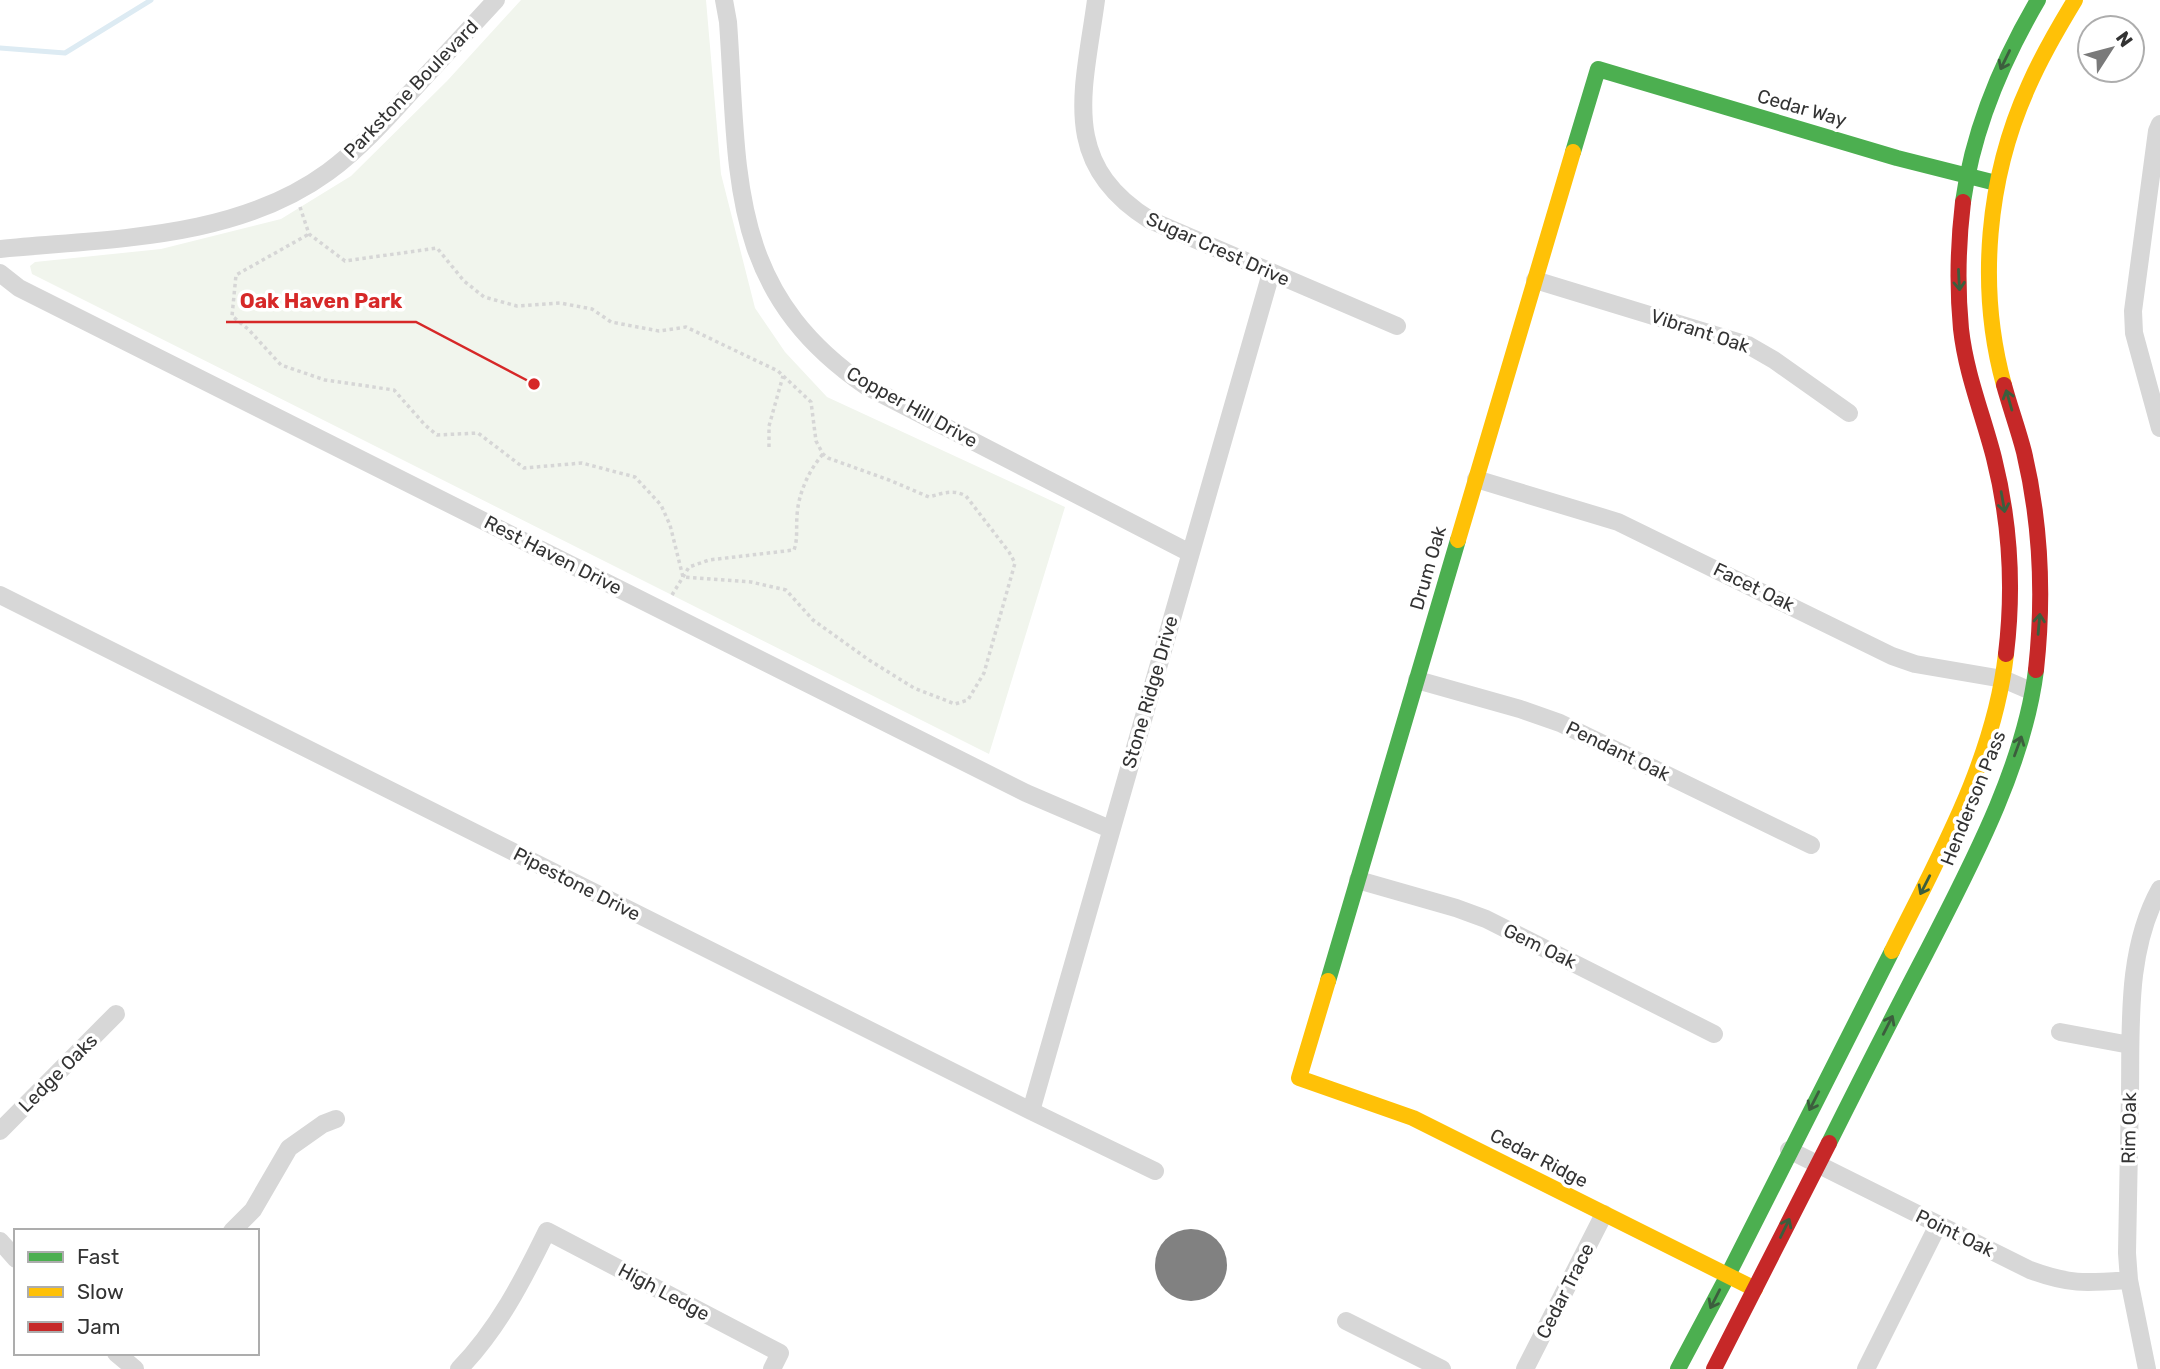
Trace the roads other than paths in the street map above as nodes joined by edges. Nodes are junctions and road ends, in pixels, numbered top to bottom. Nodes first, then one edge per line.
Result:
1 (496, 0) edge
2 (724, 0) edge
3 (1096, 0) edge
4 (2038, 0) edge
5 (2075, 0) edge
6 (1598, 69) joint
7 (2160, 124) edge
8 (1966, 177) junction
9 (1996, 183) junction
10 (0, 249) edge
11 (0, 273) edge
12 (1271, 273) junction
13 (1535, 280) junction
14 (1397, 326) dead end
15 (1849, 412) dead end
16 (2160, 428) edge
17 (1476, 479) junction
18 (1190, 553) junction
19 (0, 595) edge
20 (2003, 679) junction
21 (1417, 680) junction
22 (2031, 691) junction
23 (1110, 829) junction
24 (1811, 845) dead end
25 (1358, 880) junction
26 (2160, 889) edge
27 (116, 1014) dead end
28 (2060, 1032) dead end
29 (1714, 1034) dead end
30 (2130, 1045) junction
31 (1300, 1078) joint
32 (1031, 1111) junction
33 (336, 1119) dead end
34 (0, 1132) edge
35 (1789, 1150) junction
36 (1817, 1164) junction
37 (1156, 1171) dead end
38 (1604, 1214) junction
39 (1938, 1225) junction
40 (234, 1229) edge
41 (0, 1241) edge
42 (14, 1257) edge
43 (1728, 1275) junction
44 (2129, 1280) junction
45 (1755, 1289) junction
46 (1346, 1321) dead end
47 (118, 1355) edge
48 (776, 1361) edge
49 (135, 1369) edge
50 (459, 1369) edge
51 (1442, 1369) edge
52 (1525, 1369) edge
53 (1678, 1369) edge
54 (1714, 1369) edge
55 (1866, 1369) edge
56 (2147, 1369) edge

1 - 10 street, Parkstone Boulevard
2 - 18 street, Copper Hill Drive
3 - 12 street, Sugar Crest Drive
4 -> 8 street, Henderson Pass
5 - 9 street, Henderson Pass
6 - 8 street, Cedar Way
6 - 13 street, Drum Oak
7 - 16 street
8 - 9 street, Cedar Way
8 -> 20 street, Henderson Pass
22 -> 9 street, Henderson Pass
11 - 23 street, Rest Haven Drive
12 - 14 street, Sugar Crest Drive
12 - 18 street, Stone Ridge Drive
13 - 15 street, Vibrant Oak
13 - 17 street, Drum Oak
17 - 20 street, Facet Oak
17 - 21 street, Drum Oak
18 - 23 street, Stone Ridge Drive
19 - 32 street, Pipestone Drive
20 - 22 street, Facet Oak
20 -> 35 street, Henderson Pass
21 - 24 street, Pendant Oak
21 - 25 street, Drum Oak
36 -> 22 street, Henderson Pass
23 - 32 street, Stone Ridge Drive
25 - 29 street, Gem Oak
25 - 31 street, Drum Oak
26 - 30 street, Rim Oak
27 - 34 street, Ledge Oaks
28 - 30 street
30 - 44 street, Rim Oak
31 - 38 street, Cedar Ridge
32 - 37 street, Pipestone Drive
33 - 40 street
35 - 36 street, Point Oak
35 - 43 street, Henderson Pass
36 - 39 street, Point Oak
45 -> 36 street, Henderson Pass
38 - 43 street, Cedar Ridge
38 - 52 street, Cedar Trace
39 - 44 street, Point Oak
39 - 55 street
41 - 42 street
43 - 45 street, Cedar Ridge
43 -> 53 street, Henderson Pass
44 - 56 street, Rim Oak
45 - 54 street, Henderson Pass
46 - 51 street
47 - 49 street
48 - 50 street, High Ledge

